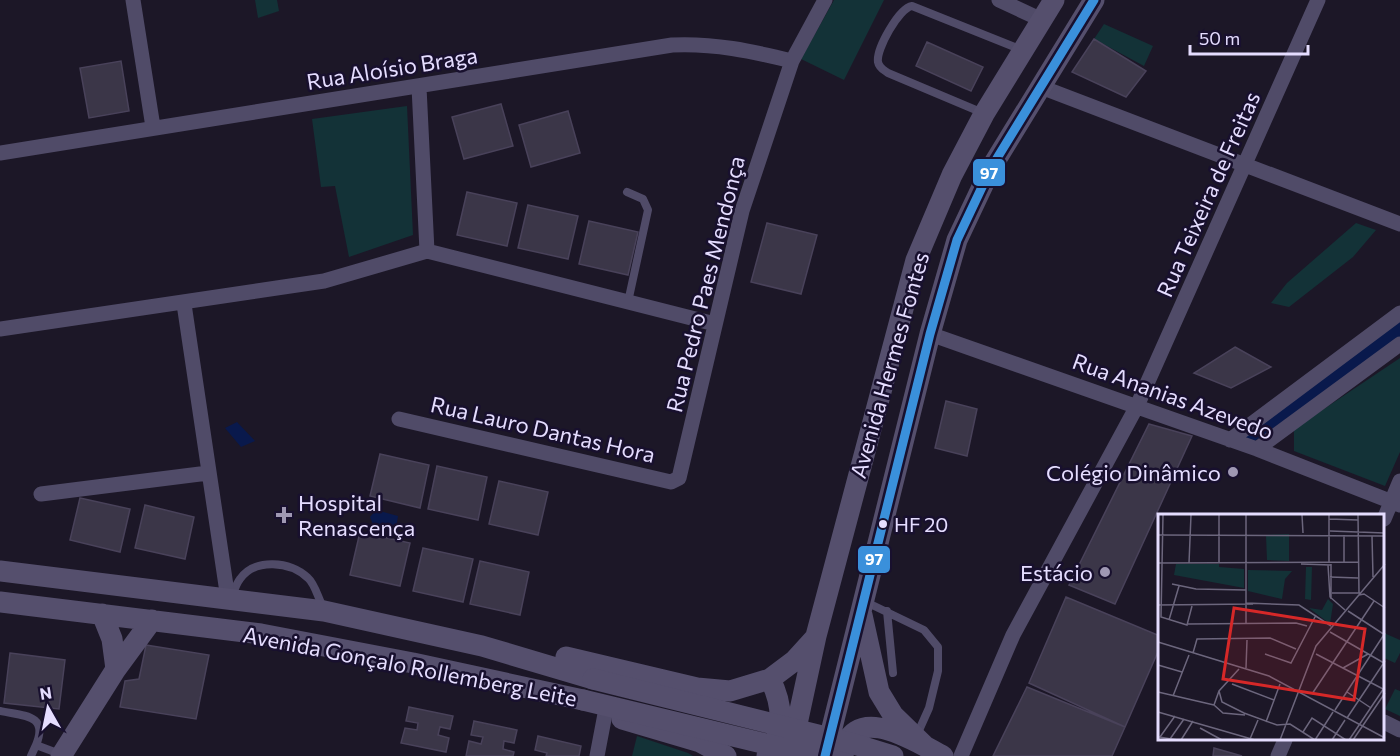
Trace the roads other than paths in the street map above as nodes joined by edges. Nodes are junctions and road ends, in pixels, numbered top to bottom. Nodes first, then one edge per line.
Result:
1 (133, 0) edge
2 (825, 0) edge
3 (999, 0) edge
4 (1054, 0) edge
5 (1094, 0) edge
6 (1318, 0) edge
7 (914, 3) edge
8 (1042, 20) junction
9 (1023, 51) junction
10 (792, 61) junction
11 (419, 87) junction
12 (1041, 87) junction
13 (984, 114) junction
14 (153, 127) junction
15 (0, 153) edge
16 (1246, 166) junction
17 (627, 192) dead end
18 (1400, 224) edge
19 (426, 250) junction
20 (628, 302) junction
21 (184, 304) junction
22 (1400, 313) edge
23 (715, 324) junction
24 (0, 330) edge
25 (930, 334) junction
26 (1400, 344) edge
27 (1137, 406) junction
28 (399, 419) dead end
29 (1230, 440) junction
30 (1257, 449) junction
31 (208, 473) junction
32 (676, 481) joint
33 (1400, 481) edge
34 (41, 494) dead end
35 (1395, 504) edge
36 (1385, 516) edge
37 (0, 571) edge
38 (229, 599) junction
39 (0, 602) edge
40 (861, 604) junction
41 (887, 611) junction
42 (324, 612) junction
43 (102, 614) junction
44 (152, 620) junction
45 (816, 636) junction
46 (482, 646) junction
47 (116, 669) junction
48 (893, 673) dead end
49 (770, 679) junction
50 (512, 685) junction
51 (0, 711) edge
52 (605, 714) junction
53 (1385, 723) edge
54 (1400, 730) edge
55 (1285, 741) edge
56 (36, 745) junction
57 (928, 747) edge
58 (62, 755) edge
59 (32, 756) edge
60 (597, 756) edge
61 (726, 756) edge
62 (767, 756) edge
63 (790, 756) edge
64 (816, 756) edge
65 (825, 756) edge
66 (843, 756) edge
67 (892, 756) edge
68 (961, 756) edge
69 (1278, 756) edge

1 - 14 street
2 - 10 street, Rua Pedro Paes Mendonça
3 - 8 street
4 - 8 main road, Avenida Hermes Fontes
5 - 12 main road, Avenida Hermes Fontes
6 - 16 street, Rua Teixeira de Freitas
7 - 9 lane
7 - 13 lane
8 - 9 main road, Avenida Hermes Fontes
9 - 13 main road, Avenida Hermes Fontes
10 - 11 street, Rua Aloísio Braga
10 - 23 street, Rua Pedro Paes Mendonça
11 - 14 street, Rua Aloísio Braga
11 - 19 street
12 - 16 street
12 - 25 main road, Avenida Hermes Fontes
13 - 45 main road, Avenida Hermes Fontes
14 - 15 street, Rua Aloísio Braga
16 - 18 street
16 - 27 street, Rua Teixeira de Freitas
17 - 20 lane
19 - 20 street
19 - 21 street
20 - 23 street
21 - 24 street
21 - 31 street
22 - 29 street
23 - 32 street, Rua Pedro Paes Mendonça
25 - 27 street, Rua Ananias Azevedo
25 - 40 main road, Avenida Hermes Fontes
26 - 30 street
27 - 29 street, Rua Ananias Azevedo
27 - 68 street, Rua Teixeira de Freitas
28 - 32 street, Rua Lauro Dantas Hora
29 - 30 street, Rua Ananias Azevedo
30 - 35 street, Rua Ananias Azevedo
31 - 34 street
31 - 38 street
33 - 35 street
35 - 36 street
37 - 38 main road, Avenida Gonçalo Rollemberg Leite
38 - 42 main road, Avenida Gonçalo Rollemberg Leite
38 - 42 lane
39 - 43 main road, Avenida Gonçalo Rollemberg Leite
40 - 41 lane
40 - 57 main road
40 - 65 main road, Avenida Hermes Fontes
41 - 48 lane
41 - 57 lane
42 - 46 main road, Avenida Gonçalo Rollemberg Leite
43 - 44 main road, Avenida Gonçalo Rollemberg Leite
43 - 47 main road
44 - 47 main road
44 - 50 main road, Avenida Gonçalo Rollemberg Leite
45 - 49 main road
45 - 63 main road, Avenida Hermes Fontes
46 - 49 main road
46 - 67 main road, Avenida Gonçalo Rollemberg Leite, bridge
47 - 58 main road
49 - 62 main road
50 - 52 main road
50 - 64 main road, Avenida Gonçalo Rollemberg Leite, bridge
51 - 56 lane
52 - 60 street
52 - 61 main road
53 - 54 street
55 - 69 street
56 - 58 lane
56 - 59 lane
57 - 66 main road

